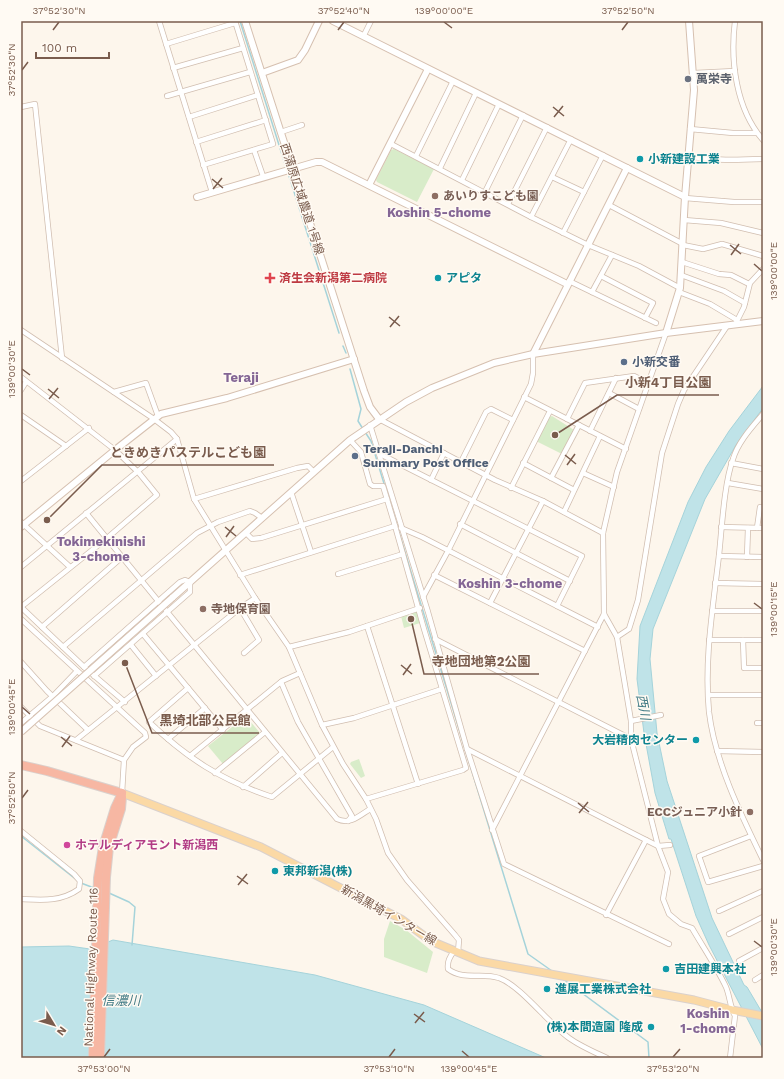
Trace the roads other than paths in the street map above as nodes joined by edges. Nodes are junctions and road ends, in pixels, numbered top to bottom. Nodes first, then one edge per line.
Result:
1 (159, 21) edge
2 (245, 21) edge
3 (319, 21) edge
4 (333, 21) edge
5 (371, 21) edge
6 (689, 21) edge
7 (735, 21) edge
8 (235, 22) edge
9 (364, 35) junction
10 (166, 44) junction
11 (243, 48) junction
12 (173, 68) junction
13 (428, 69) junction
14 (735, 71) junction
15 (250, 72) junction
16 (262, 73) junction
17 (694, 73) junction
18 (453, 81) junction
19 (181, 92) junction
20 (476, 93) junction
21 (258, 95) junction
22 (167, 96) dead end
23 (499, 104) junction
24 (21, 107) edge
25 (523, 115) junction
26 (188, 117) junction
27 (266, 120) junction
28 (302, 125) dead end
29 (547, 127) junction
30 (690, 129) junction
31 (281, 132) junction
32 (756, 132) junction
33 (571, 139) junction
34 (763, 140) edge
35 (196, 142) junction
36 (391, 144) junction
37 (254, 150) junction
38 (603, 155) junction
39 (416, 156) junction
40 (688, 156) junction
41 (763, 158) edge
42 (203, 165) junction
43 (293, 168) junction
44 (440, 168) junction
45 (627, 168) junction
46 (263, 176) junction
47 (552, 177) junction
48 (462, 180) junction
49 (369, 185) junction
50 (212, 192) junction
51 (486, 192) junction
52 (584, 192) junction
53 (197, 197) dead end
54 (685, 198) junction
55 (763, 202) edge
56 (508, 204) junction
57 (609, 205) junction
58 (531, 217) junction
59 (684, 220) junction
60 (563, 233) junction
61 (763, 233) edge
62 (683, 244) junction
63 (588, 245) junction
64 (612, 255) junction
65 (763, 256) edge
66 (682, 262) junction
67 (763, 268) edge
68 (681, 275) junction
69 (601, 276) junction
70 (568, 282) junction
71 (749, 284) junction
72 (680, 290) junction
73 (592, 292) junction
74 (745, 303) junction
75 (645, 318) junction
76 (763, 321) edge
77 (737, 322) junction
78 (656, 323) dead end
79 (727, 326) junction
80 (21, 330) edge
81 (666, 333) junction
82 (533, 354) junction
83 (62, 358) junction
84 (354, 359) junction
85 (21, 377) edge
86 (616, 378) junction
87 (26, 382) junction
88 (648, 383) junction
89 (21, 390) edge
90 (114, 392) junction
91 (609, 393) junction
92 (524, 397) junction
93 (639, 409) junction
94 (550, 411) junction
95 (763, 414) edge
96 (21, 415) edge
97 (156, 417) junction
98 (379, 419) junction
99 (567, 419) junction
100 (513, 420) junction
101 (370, 425) junction
102 (579, 425) junction
103 (88, 428) junction
104 (590, 431) junction
105 (600, 436) junction
106 (176, 439) junction
107 (350, 440) junction
108 (66, 446) junction
109 (626, 449) junction
110 (115, 450) junction
111 (444, 453) junction
112 (380, 454) junction
113 (461, 462) junction
114 (523, 464) junction
115 (731, 464) junction
116 (763, 469) edge
117 (137, 471) junction
118 (314, 472) junction
119 (582, 473) junction
120 (485, 474) junction
121 (551, 478) junction
122 (431, 480) junction
123 (21, 481) edge
124 (728, 483) junction
125 (614, 487) junction
126 (511, 488) junction
127 (763, 489) edge
128 (574, 490) junction
129 (291, 492) junction
130 (194, 499) junction
131 (387, 499) junction
132 (472, 500) junction
133 (542, 501) junction
134 (763, 508) edge
135 (564, 512) junction
136 (86, 513) junction
137 (262, 518) junction
138 (460, 524) junction
139 (22, 525) edge
140 (209, 525) junction
141 (303, 526) junction
142 (396, 526) junction
143 (721, 527) junction
144 (401, 528) junction
145 (748, 528) junction
146 (757, 528) junction
147 (763, 528) edge
148 (528, 529) junction
149 (246, 533) junction
150 (603, 533) junction
151 (106, 539) junction
152 (46, 545) junction
153 (226, 550) junction
154 (448, 550) junction
155 (311, 552) junction
156 (516, 553) junction
157 (403, 554) junction
158 (718, 556) junction
159 (747, 557) junction
160 (763, 557) edge
161 (121, 558) junction
162 (21, 566) edge
163 (70, 567) junction
164 (338, 574) dead end
165 (240, 575) junction
166 (434, 575) junction
167 (502, 579) junction
168 (139, 580) junction
169 (570, 581) junction
170 (190, 582) junction
171 (715, 583) junction
172 (763, 584) edge
173 (423, 597) junction
174 (255, 598) junction
175 (157, 601) junction
176 (490, 603) junction
177 (425, 605) junction
178 (557, 606) junction
179 (240, 608) junction
180 (419, 608) junction
181 (712, 611) junction
182 (763, 611) edge
183 (166, 613) junction
184 (604, 614) junction
185 (21, 619) edge
186 (368, 626) junction
187 (42, 627) junction
188 (598, 627) junction
189 (143, 634) junction
190 (617, 637) junction
191 (435, 639) junction
192 (709, 640) junction
193 (743, 640) junction
194 (763, 640) edge
195 (130, 645) junction
196 (194, 645) junction
197 (63, 647) junction
198 (289, 647) junction
199 (585, 651) junction
200 (244, 653) dead end
201 (21, 662) edge
202 (169, 666) junction
203 (84, 667) junction
204 (763, 668) edge
205 (77, 671) junction
206 (300, 672) junction
207 (94, 676) junction
208 (156, 676) junction
209 (281, 682) junction
210 (188, 688) junction
211 (442, 689) junction
212 (709, 695) junction
213 (52, 696) junction
214 (763, 696) edge
215 (125, 702) junction
216 (558, 702) junction
217 (393, 705) junction
218 (21, 707) edge
219 (118, 708) junction
220 (204, 708) junction
221 (247, 711) junction
222 (661, 715) dead end
223 (29, 716) junction
224 (631, 721) junction
225 (21, 723) edge
226 (757, 723) dead end
227 (763, 723) edge
228 (322, 725) junction
229 (88, 730) junction
230 (223, 730) junction
231 (21, 732) edge
232 (265, 732) junction
233 (168, 739) junction
234 (632, 739) junction
235 (76, 740) junction
236 (334, 747) junction
237 (464, 750) junction
238 (717, 751) junction
239 (763, 752) edge
240 (282, 753) junction
241 (190, 756) junction
242 (319, 758) junction
243 (124, 760) junction
244 (21, 765) edge
245 (215, 773) junction
246 (300, 774) junction
247 (520, 776) junction
248 (418, 784) junction
249 (243, 787) junction
250 (122, 793) junction
251 (366, 799) junction
252 (370, 809) junction
253 (346, 822) junction
254 (492, 830) junction
255 (21, 831) edge
256 (752, 836) junction
257 (646, 840) junction
258 (670, 845) dead end
259 (658, 846) junction
260 (763, 860) edge
261 (763, 866) edge
262 (102, 878) junction
263 (763, 891) edge
264 (21, 899) edge
265 (720, 911) dead end
266 (606, 915) junction
267 (763, 917) edge
268 (729, 934) dead end
269 (669, 944) dead end
270 (763, 948) edge
271 (456, 952) junction
272 (739, 960) dead end
273 (763, 975) edge
274 (755, 980) dead end
275 (734, 1010) junction
276 (763, 1016) edge
277 (93, 1058) edge
278 (100, 1058) edge
279 (607, 1058) edge
280 (730, 1058) edge

1 - 10 street
2 - 16 street, 西蒲原広域農道 1号線
3 - 16 street
4 - 9 street
5 - 9 street
6 - 17 street
7 - 14 street
8 - 10 street
8 - 11 street
9 - 13 street
10 - 12 street
11 - 12 street
11 - 15 street
12 - 19 street
13 - 18 street
13 - 36 street
14 - 17 street
14 - 32 street
15 - 19 street
15 - 21 street
16 - 31 street, 西蒲原広域農道 1号線
17 - 30 street
18 - 20 street
18 - 39 street
19 - 22 street
19 - 26 street
20 - 23 street
20 - 44 street
21 - 26 street
21 - 27 street
23 - 25 street
23 - 48 street
24 - 83 street
25 - 29 street
25 - 51 street
26 - 35 street
27 - 35 street
27 - 37 street
28 - 31 street
29 - 33 street
29 - 56 street
30 - 32 street
30 - 40 street
31 - 43 street, 西蒲原広域農道 1号線
32 - 34 street
33 - 38 street
33 - 47 street
35 - 42 street
36 - 39 street
36 - 49 street
37 - 42 street
37 - 46 street
38 - 45 street
38 - 52 street
39 - 44 street
40 - 41 street
40 - 54 street
42 - 50 street
43 - 46 street
43 - 49 street
43 - 84 street, 西蒲原広域農道 1号線
44 - 48 street
45 - 54 street
45 - 57 street
46 - 50 street
47 - 52 street
47 - 58 street
48 - 51 street
49 - 70 street
50 - 53 street
51 - 56 street
52 - 60 street
54 - 55 street
54 - 59 street
56 - 58 street
57 - 62 street
57 - 63 street
58 - 60 street
59 - 61 street
59 - 62 street
60 - 63 street
62 - 65 street
62 - 66 street
63 - 64 street
63 - 70 street
64 - 69 street
64 - 72 street
66 - 68 street
66 - 71 street
67 - 71 street
68 - 72 street
68 - 74 street
69 - 73 street
69 - 75 street
70 - 73 street
70 - 82 street
71 - 74 street
72 - 77 street
72 - 81 street
73 - 75 street
74 - 77 street
75 - 78 street
76 - 77 street
77 - 79 street
79 - 81 street
79 - 190 street
80 - 83 street
81 - 82 street
81 - 88 street
82 - 92 street
82 - 98 street
83 - 90 street
84 - 97 street
84 - 98 street, 西蒲原広域農道 1号線
85 - 87 street
86 - 88 street
86 - 91 street
86 - 99 street
87 - 89 street
87 - 103 street
88 - 93 street
90 - 97 street
90 - 97 street
91 - 93 street
91 - 104 street
92 - 94 street
92 - 100 street
93 - 109 street
94 - 99 street
94 - 114 street
95 - 115 street
96 - 108 street
97 - 106 street
97 - 110 street
98 - 101 street
98 - 111 street
99 - 102 street
100 - 113 street
100 - 120 street
101 - 107 street
101 - 112 street
102 - 104 street
102 - 121 street
103 - 108 street
103 - 110 street
104 - 105 street
105 - 109 street
105 - 119 street
106 - 117 street
106 - 130 street
107 - 118 street
107 - 131 street
108 - 123 street
109 - 125 street
110 - 117 street
110 - 139 street
111 - 113 street
111 - 122 street
112 - 122 street
112 - 144 street
113 - 120 street
114 - 121 street
114 - 126 street
115 - 116 street
115 - 124 street
117 - 136 street
117 - 151 street
118 - 129 street
118 - 130 street
119 - 125 street
119 - 128 street
120 - 126 street
120 - 132 street
121 - 128 street
122 - 132 street
124 - 127 street
124 - 143 street
125 - 150 street
126 - 133 street
128 - 135 street
129 - 137 street
129 - 141 street
130 - 140 street
131 - 141 street
131 - 142 street
132 - 138 street
132 - 148 street
133 - 135 street
133 - 148 street
134 - 146 street
135 - 150 street
136 - 151 street
136 - 152 street
137 - 140 street
137 - 149 street
138 - 154 street
138 - 156 street
139 - 152 street
140 - 153 street
140 - 168 street
141 - 149 street
141 - 155 street
142 - 155 street
142 - 157 street
143 - 145 street
143 - 158 street
144 - 154 street
144 - 173 street
145 - 146 street
145 - 159 street
146 - 147 street
148 - 156 street
148 - 169 street
149 - 153 street
150 - 184 street
151 - 161 street
151 - 163 street
152 - 162 street
152 - 163 street
153 - 165 street
153 - 170 street
154 - 166 street
154 - 167 street
155 - 165 street
156 - 167 street
156 - 169 street
157 - 164 street
157 - 180 street
158 - 159 street
158 - 171 street
159 - 160 street
161 - 168 street
161 - 187 street
163 - 187 street
165 - 174 street
166 - 173 street
166 - 176 street
167 - 176 street
167 - 178 street
168 - 175 street
168 - 197 street
169 - 178 street
170 - 175 street
170 - 183 street
170 - 231 street, bridge
171 - 172 street
171 - 181 street
173 - 177 street
174 - 179 street
174 - 198 street
175 - 183 street
175 - 203 street
176 - 199 street
177 - 180 street
177 - 191 street
178 - 188 street
179 - 196 street
179 - 200 street
180 - 186 street
180 - 211 street
181 - 182 street
181 - 192 street
183 - 189 street
183 - 196 street
184 - 188 street
184 - 190 street
185 - 205 street
186 - 198 street
186 - 217 street
187 - 197 street
188 - 199 street
189 - 195 street
189 - 202 street
190 - 224 street
191 - 216 street
191 - 237 street
192 - 193 street
192 - 212 street
193 - 194 street
193 - 204 street
195 - 207 street
195 - 208 street
196 - 202 street
196 - 221 street
197 - 203 street
198 - 206 street
199 - 216 street
201 - 213 street
202 - 208 street
202 - 210 street
203 - 207 street
205 - 213 street
205 - 219 street
206 - 209 street
206 - 228 street
207 - 215 street
208 - 215 street
209 - 221 street
209 - 242 street
210 - 220 street
210 - 233 street
211 - 217 street
211 - 237 street
212 - 214 street
212 - 238 street
213 - 223 street
213 - 229 street
215 - 219 street
216 - 234 street
216 - 247 street
217 - 228 street
217 - 248 street
218 - 223 street
219 - 229 street
219 - 243 street
220 - 230 street
220 - 233 street
221 - 230 street
221 - 232 street
222 - 224 street
223 - 225 street
223 - 235 street
224 - 234 street
226 - 227 street
228 - 236 street
229 - 235 street
230 - 241 street
232 - 240 street
232 - 245 street
233 - 241 street
234 - 259 street
235 - 243 street
236 - 242 street
236 - 251 street
237 - 247 street
237 - 248 street
237 - 254 street
238 - 239 street
238 - 256 street
240 - 246 street
240 - 249 street
241 - 245 street
242 - 246 street
242 - 253 street
243 - 250 street
244 - 250 highway
245 - 249 street
246 - 249 street
246 - 253 street
247 - 254 street
247 - 257 street
248 - 251 street
250 - 262 highway
250 - 271 main road, 新潟黒埼インター線
251 - 252 street
252 - 253 street
252 - 271 street
254 - 266 street
255 - 264 street
256 - 260 street
256 - 261 street
257 - 259 street
257 - 266 street
258 - 259 street
259 - 275 street
262 - 277 highway, National Highway Route 116
262 - 278 highway, National Highway Route 116
263 - 265 street
266 - 269 street
267 - 268 street
270 - 272 street
271 - 275 main road, 新潟黒埼インター線
271 - 279 street
273 - 274 street
275 - 276 main road, 新潟黒埼インター線
275 - 280 street

